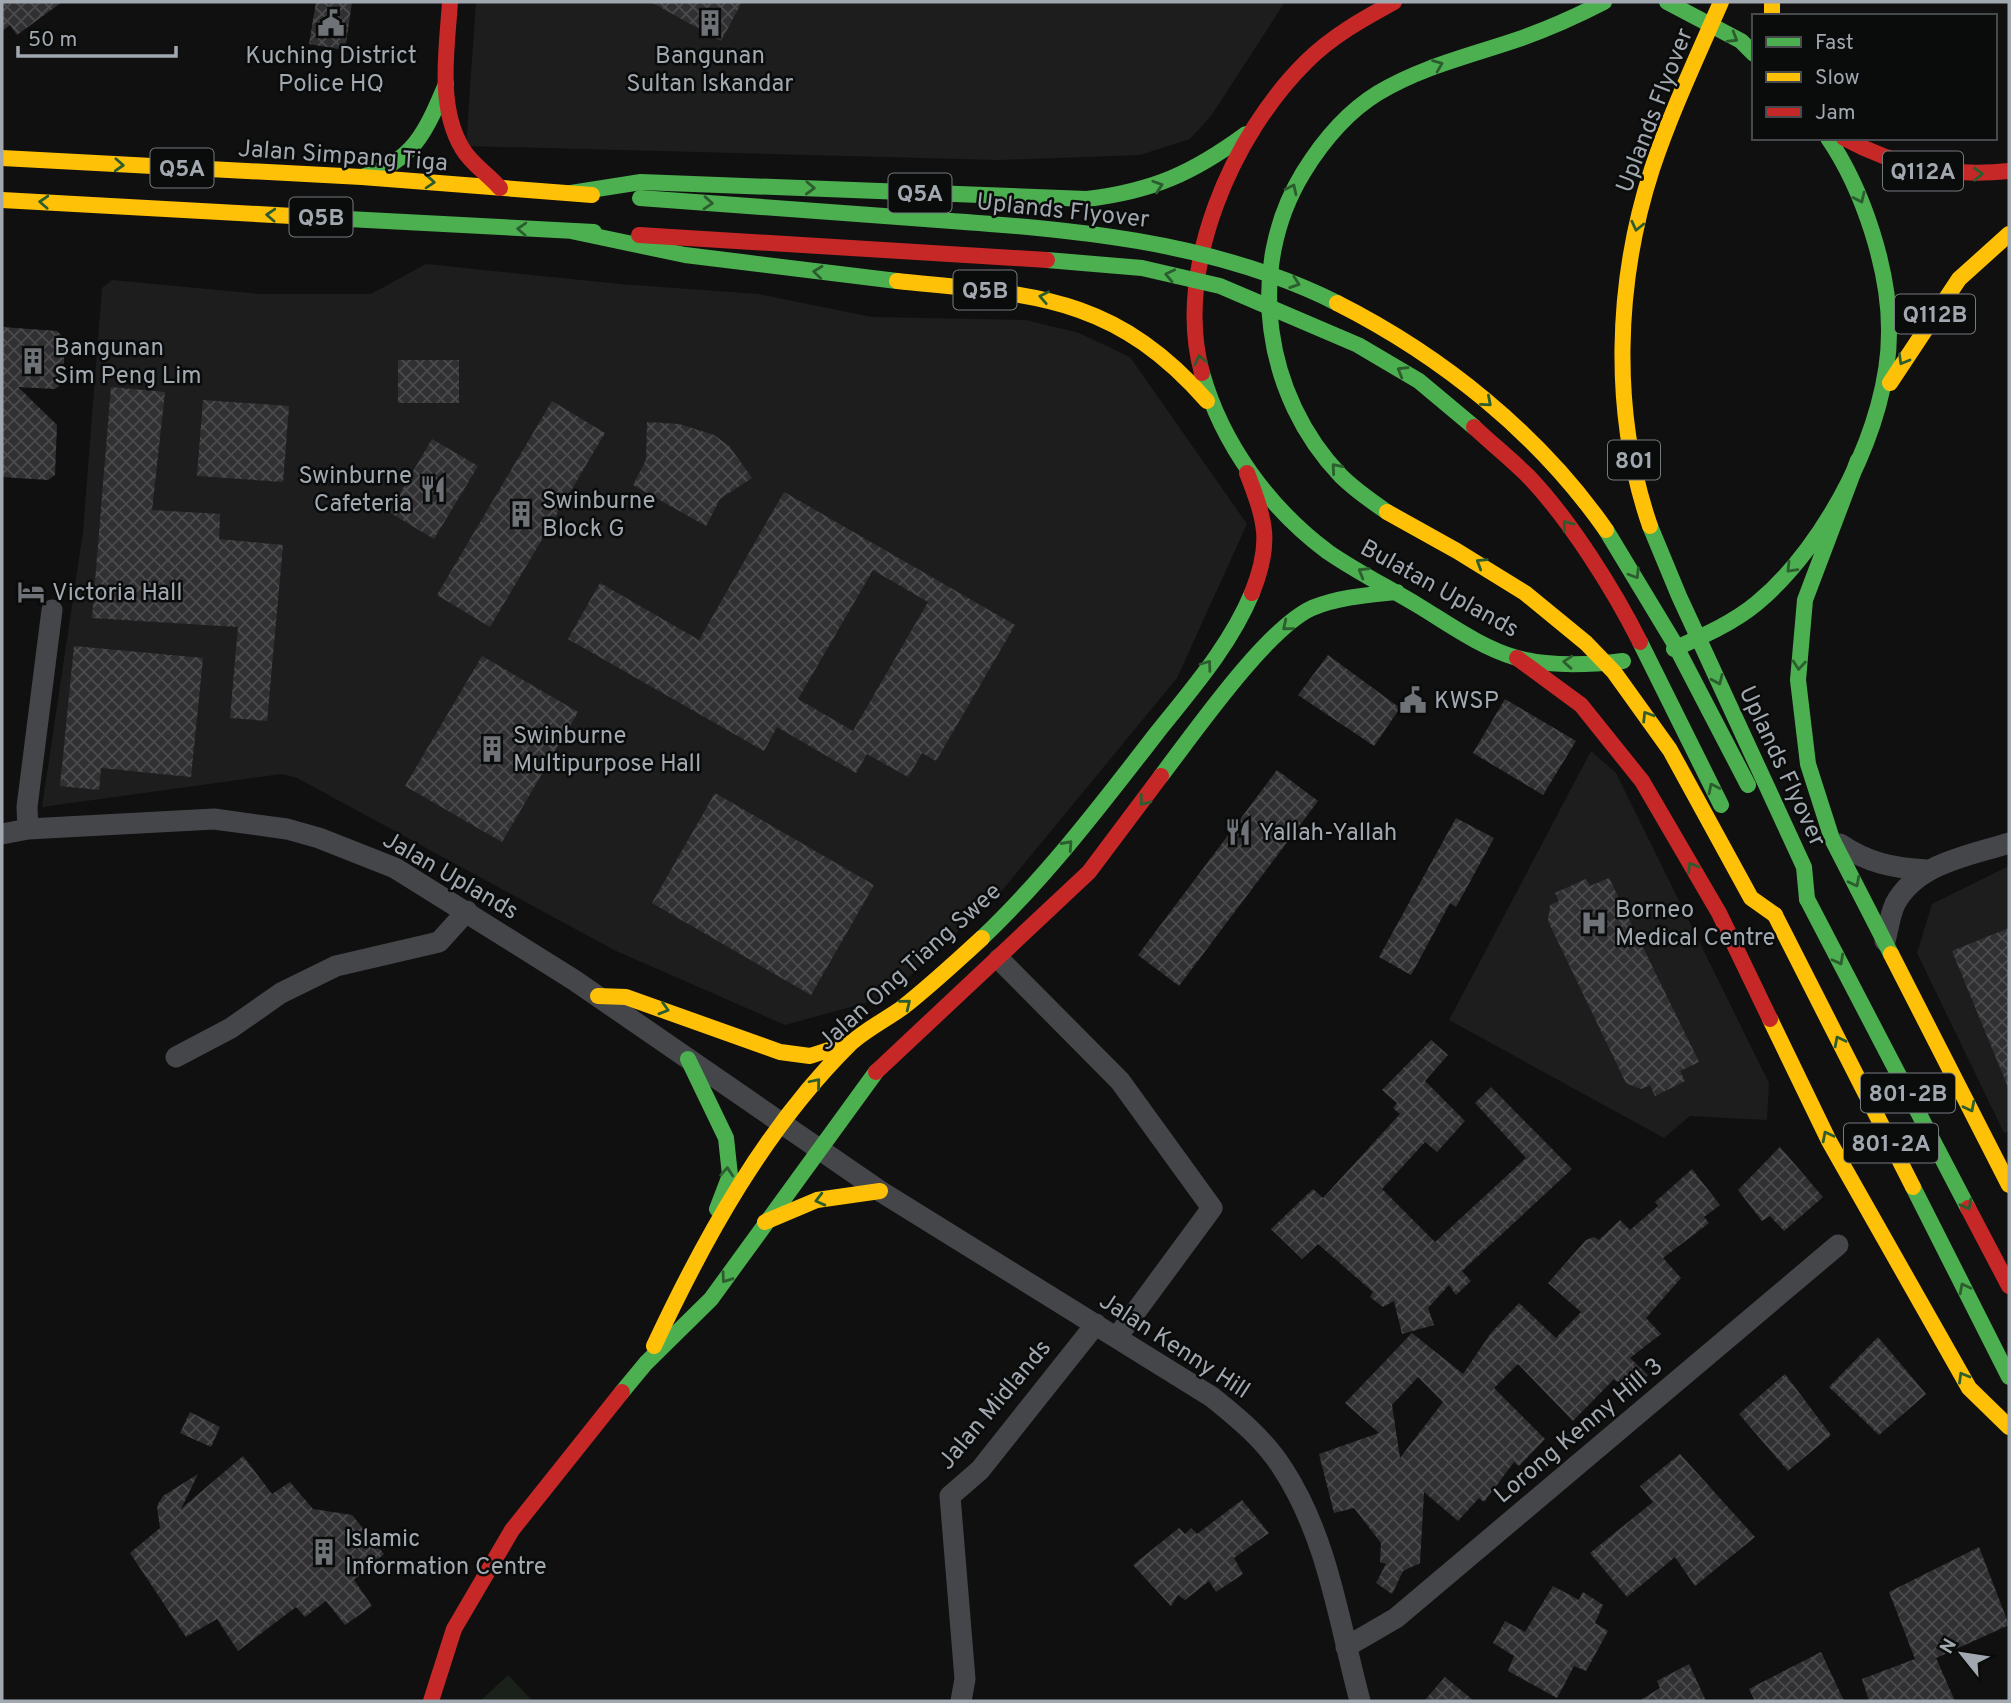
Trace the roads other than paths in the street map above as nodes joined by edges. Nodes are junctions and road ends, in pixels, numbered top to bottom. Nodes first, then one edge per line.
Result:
1 (450, 2) edge
2 (1394, 2) edge
3 (1604, 2) edge
4 (1667, 2) edge
5 (1721, 2) edge
6 (1752, 52) edge
7 (446, 84) junction
8 (1252, 129) junction
9 (1830, 140) edge
10 (1848, 140) edge
11 (2, 158) edge
12 (2009, 172) edge
13 (362, 177) junction
14 (500, 188) junction
15 (571, 193) junction
16 (640, 198) joint
17 (2, 200) edge
18 (570, 231) junction
19 (2009, 234) edge
20 (1876, 407) junction
21 (1218, 414) junction
22 (1858, 460) junction
23 (1245, 467) junction
24 (1397, 592) junction
25 (52, 610) dead end
26 (1517, 658) junction
27 (1727, 818) dead end
28 (28, 829) junction
29 (2, 834) edge
30 (1832, 839) junction
31 (1739, 842) dead end
32 (2009, 843) edge
33 (1927, 870) junction
34 (1807, 900) junction
35 (467, 911) junction
36 (1775, 915) junction
37 (1885, 941) junction
38 (999, 959) junction
39 (598, 996) junction
40 (850, 1044) junction
41 (176, 1057) dead end
42 (688, 1059) junction
43 (783, 1124) junction
44 (817, 1147) junction
45 (2008, 1179) edge
46 (880, 1191) junction
47 (765, 1222) junction
48 (1838, 1245) dead end
49 (684, 1280) junction
50 (2009, 1286) edge
51 (1096, 1324) junction
52 (1117, 1337) junction
53 (646, 1363) junction
54 (2008, 1374) edge
55 (2009, 1427) edge
56 (1346, 1647) junction
57 (431, 1701) edge
58 (961, 1701) edge
59 (1360, 1701) edge

1 - 7 main road
2 - 8 main road, Bulatan Uplands
36 -> 3 main road, bridge
4 -> 6 main road
5 -> 34 main road, Uplands Flyover / 801, bridge
7 - 13 main road
7 - 14 main road
15 -> 8 main road, Q5A
21 -> 8 main road, Bulatan Uplands
9 -> 20 main road, Bulatan Uplands
10 -> 12 main road, Q112A
11 -> 13 main road, Jalan Simpang Tiga / Q5A
13 -> 14 main road, Jalan Simpang Tiga / Q5A
14 - 15 main road, Jalan Simpang Tiga / Q5A
15 - 16 main road, Jalan Simpang Tiga / Q5A
16 -> 34 main road, Uplands Flyover, bridge
18 -> 17 main road, Q5B
21 -> 18 main road, Q5B
27 -> 18 main road, Uplands Flyover / Q5B, bridge
19 -> 20 main road, Q112B
20 - 22 main road, Bulatan Uplands
21 - 23 main road, Bulatan Uplands
22 -> 26 main road, Bulatan Uplands
22 -> 30 main road
24 -> 23 main road, Bulatan Uplands
40 -> 23 main road, Jalan Ong Tiang Swee
24 - 26 main road, Bulatan Uplands
24 -> 38 main road, Jalan Ong Tiang Swee
25 - 28 street
55 -> 26 main road
28 - 29 street, Jalan Uplands
28 - 35 street, Jalan Uplands
30 - 33 street
30 -> 37 main road
31 - 36 main road
32 - 33 street
33 - 37 street
34 -> 50 main road, 801-2B
35 - 39 street, Jalan Uplands
35 - 41 street
54 -> 36 main road, 801-2A
37 -> 45 main road
38 - 44 main road, Jalan Ong Tiang Swee
38 - 52 street
39 -> 40 main road
39 - 42 street, Jalan Uplands
43 -> 40 main road, Jalan Ong Tiang Swee
42 - 43 street, Jalan Uplands
49 -> 42 main road
43 - 44 street, Jalan Uplands
43 - 49 main road, Jalan Ong Tiang Swee
44 - 46 street, Jalan Kenny Hill
44 - 47 main road, Jalan Ong Tiang Swee
46 -> 47 main road
46 - 51 street, Jalan Kenny Hill
47 -> 53 main road, Jalan Ong Tiang Swee
48 - 56 street, Lorong Kenny Hill 3
49 - 53 main road, Jalan Ong Tiang Swee
51 - 52 street, Jalan Kenny Hill
51 - 58 street, Jalan Midlands
52 - 56 street, Jalan Kenny Hill
53 - 57 main road, Jalan Ong Tiang Swee
56 - 59 street, Jalan Kenny Hill

